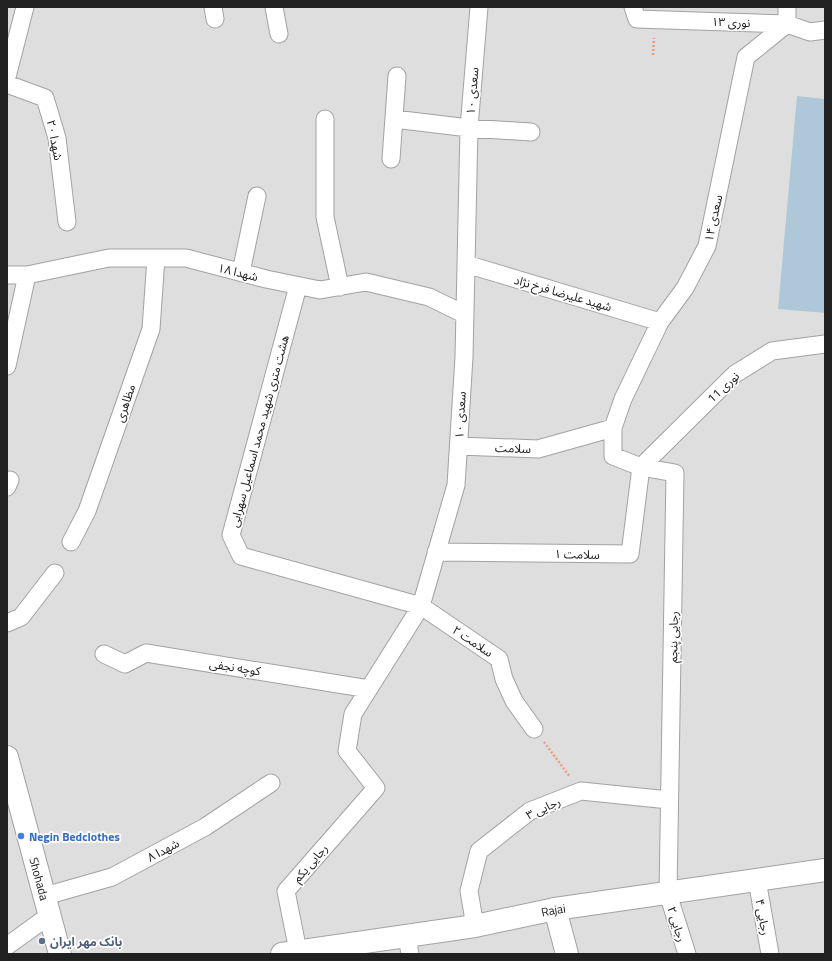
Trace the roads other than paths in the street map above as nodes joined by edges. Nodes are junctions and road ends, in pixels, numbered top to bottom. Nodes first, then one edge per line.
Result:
1 (24, 7) edge
2 (274, 7) edge
3 (479, 7) edge
4 (787, 7) edge
5 (635, 13) edge
6 (787, 24) junction
7 (825, 30) edge
8 (279, 34) dead end
9 (396, 76) dead end
10 (7, 77) edge
11 (7, 84) edge
12 (394, 119) junction
13 (325, 120) dead end
14 (469, 128) junction
15 (531, 132) dead end
16 (391, 160) dead end
17 (257, 196) dead end
18 (67, 222) dead end
19 (156, 258) junction
20 (466, 264) junction
21 (241, 272) junction
22 (7, 275) edge
23 (27, 275) junction
24 (298, 286) junction
25 (340, 287) junction
26 (464, 314) junction
27 (660, 322) junction
28 (825, 344) edge
29 (7, 366) edge
30 (613, 428) junction
31 (458, 446) junction
32 (641, 468) junction
33 (71, 542) dead end
34 (436, 552) junction
35 (55, 573) dead end
36 (421, 606) junction
37 (7, 623) edge
38 (104, 654) dead end
39 (369, 689) junction
40 (534, 729) road end
41 (7, 757) edge
42 (271, 783) dead end
43 (376, 788) joint
44 (669, 800) junction
45 (825, 870) edge
46 (757, 880) junction
47 (668, 894) junction
48 (47, 906) junction
49 (556, 909) junction
50 (475, 926) junction
51 (408, 945) edge
52 (7, 946) edge
53 (290, 953) edge
54 (60, 954) edge
55 (567, 954) edge
56 (687, 954) edge
57 (770, 954) edge

1 - 10 street
2 - 8 street
3 - 14 street, سعدی ۱۰
4 - 6 street
5 - 6 street, نوری ۱۳
6 - 7 street, نوری ۱۳
6 - 27 street, سعدی ۱۴
9 - 12 street
11 - 18 street, شهدا ۲۰
12 - 14 street
12 - 16 street
13 - 25 street
14 - 15 street
14 - 20 street, سعدی ۱۰
17 - 21 street
19 - 21 street, شهدا ۱۸
19 - 23 street, شهدا ۱۸
19 - 33 street, مظاهری
20 - 26 street, سعدی ۱۰
20 - 27 street, شهید علیرضا فرخ نژاد
21 - 24 street, شهدا ۱۸
22 - 23 street, شهدا ۱۸
23 - 29 street
24 - 25 street, شهدا ۱۸
24 - 36 street, هشت متری شهید محمد اسماعیل سهرابی
25 - 26 street, شهدا ۱۸
26 - 31 street, سعدی ۱۰
27 - 30 street, سعدی ۱۴
28 - 32 street, نوری 11
30 - 31 street, سلامت
30 - 32 street, رجایی پنجم
31 - 34 street, سعدی ۱۰
32 - 34 street, سلامت ۱
32 - 44 street, رجایی پنجم
34 - 36 street, سعدی ۱۰
35 - 37 street
36 - 39 street, سعدی ۱۰
36 - 40 street, سلامت ۲
38 - 39 street, کوچه نجفی
39 - 43 street, سعدی ۱۰
41 - 48 street, Shohada
42 - 48 street, شهدا ۸
43 - 53 street, رجایی یکم
44 - 47 street, رجایی پنجم
44 - 50 street, رجایی ۳
45 - 46 street, Rajai
46 - 47 street, Rajai
46 - 57 street, رجایی ۴
47 - 49 street, Rajai
47 - 56 street, رجایی ۲
48 - 52 street, شهدا ۸
48 - 54 street, Shohada
49 - 50 street, Rajai
49 - 55 street
50 - 51 street, Rajai
51 - 53 street, Rajai

